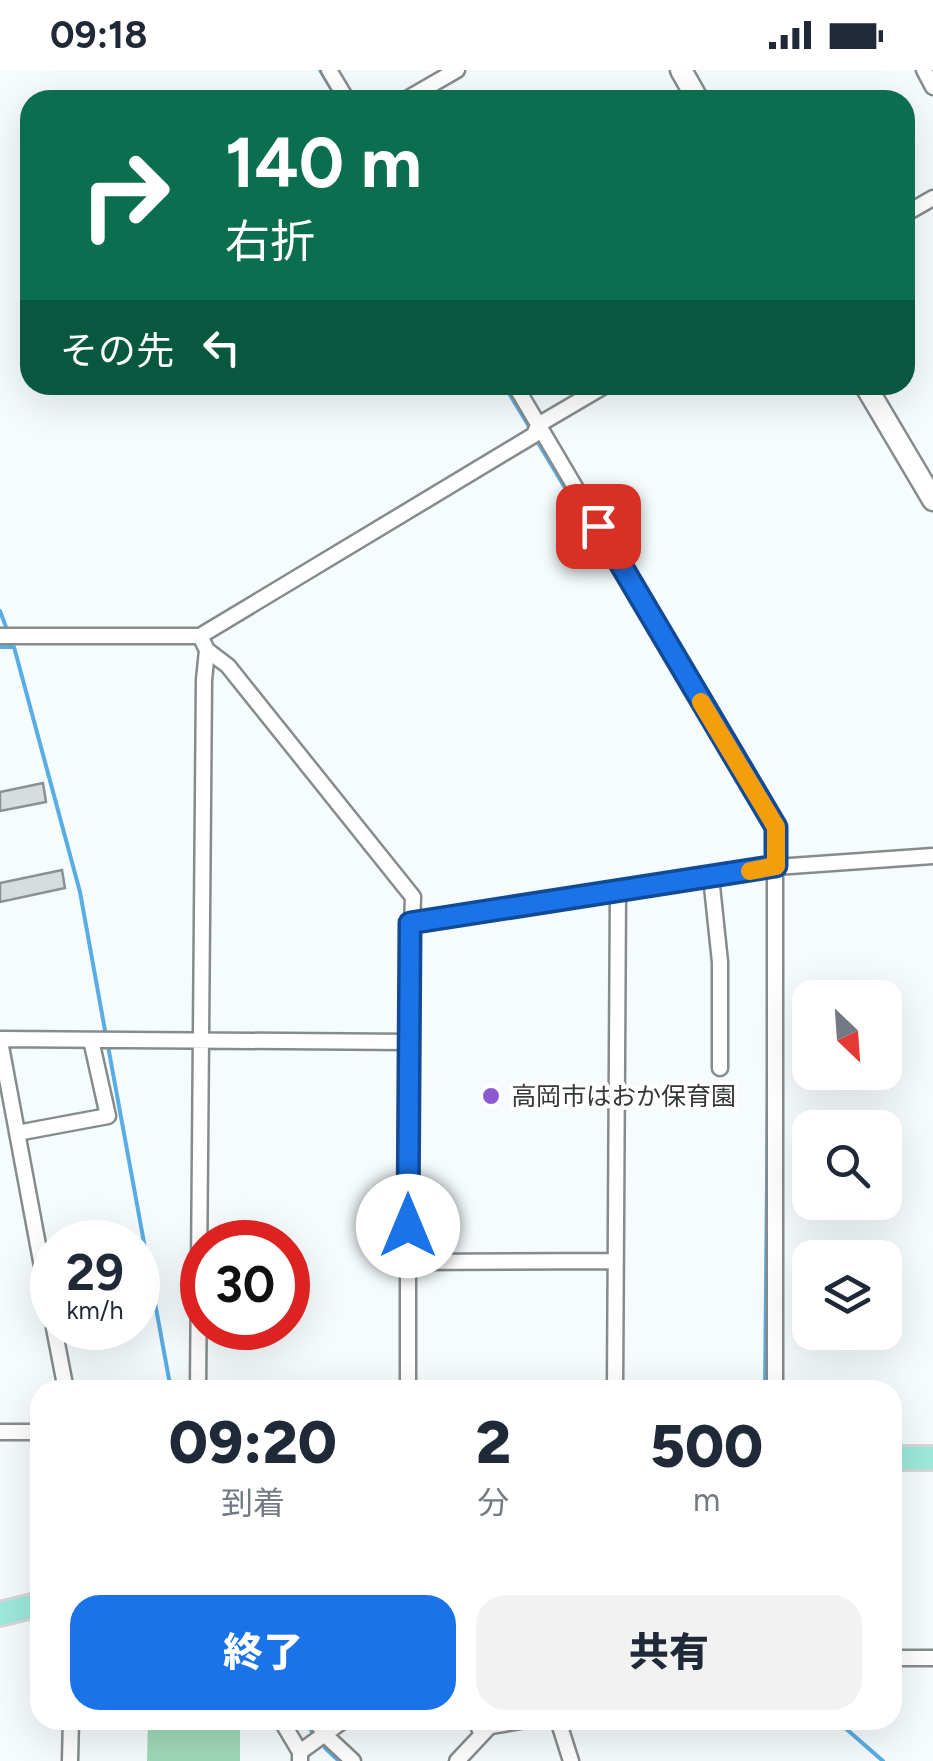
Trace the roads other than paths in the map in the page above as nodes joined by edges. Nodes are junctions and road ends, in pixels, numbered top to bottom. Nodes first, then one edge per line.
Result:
1 (457, 70) edge
2 (924, 70) edge
3 (933, 86) edge
4 (422, 90) edge
5 (520, 395) edge
6 (590, 395) edge
7 (872, 395) edge
8 (536, 430) junction
9 (933, 500) edge
10 (0, 636) edge
11 (200, 636) junction
12 (207, 650) junction
13 (933, 856) edge
14 (775, 867) junction
15 (711, 877) junction
16 (618, 892) junction
17 (410, 923) junction
18 (0, 1040) edge
19 (99, 1040) junction
20 (203, 1041) junction
21 (408, 1042) junction
22 (720, 1068) dead end
23 (17, 1133) junction
24 (33, 1220) edge
25 (615, 1261) junction
26 (408, 1262) junction
27 (58, 1350) edge
28 (64, 1380) edge
29 (198, 1380) edge
30 (408, 1380) edge
31 (614, 1380) edge
32 (775, 1380) edge
33 (0, 1432) edge
34 (30, 1432) edge
35 (902, 1458) edge
36 (933, 1458) edge
37 (30, 1606) edge
38 (0, 1614) edge
39 (902, 1658) edge
40 (933, 1658) edge
41 (71, 1730) edge
42 (286, 1730) edge
43 (322, 1730) edge
44 (330, 1730) edge
45 (478, 1730) edge
46 (561, 1730) edge
47 (324, 1734) junction
48 (300, 1756) edge
49 (70, 1761) edge
50 (353, 1761) edge
51 (456, 1761) edge
52 (571, 1761) edge

1 - 4 street
2 - 3 street
5 - 8 street
6 - 8 street
7 - 9 street
8 - 11 street
8 - 14 street
10 - 11 street
11 - 12 street
12 - 17 street
12 - 20 street
13 - 14 street
14 - 15 street
14 - 32 street
15 - 16 street
15 - 22 street
16 - 17 street
16 - 25 street
17 - 21 street
18 - 19 street
18 - 23 street
19 - 20 street
19 - 23 street
20 - 21 street
20 - 29 street
21 - 26 street
23 - 24 street
25 - 26 street
25 - 31 street
26 - 30 street
27 - 28 street
33 - 34 street
35 - 36 main road
37 - 38 main road
39 - 40 street
41 - 49 street
42 - 48 street
43 - 47 street
44 - 47 street
45 - 51 street
46 - 52 street
47 - 48 street
47 - 50 street

